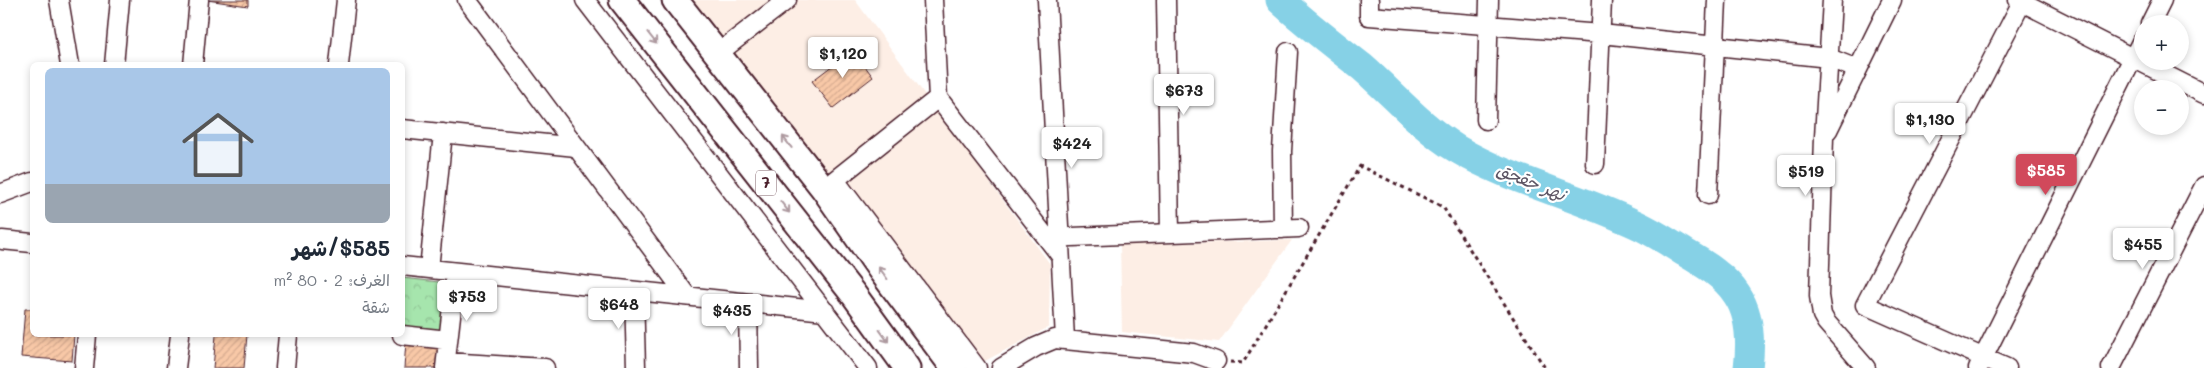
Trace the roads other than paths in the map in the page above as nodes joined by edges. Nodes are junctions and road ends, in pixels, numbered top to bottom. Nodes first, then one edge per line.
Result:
1 (59, 0) edge
2 (120, 0) edge
3 (199, 0) edge
4 (346, 0) edge
5 (467, 0) edge
6 (585, 0) edge
7 (622, 0) edge
8 (674, 0) edge
9 (787, 0) edge
10 (933, 0) edge
11 (1046, 0) edge
12 (1166, 0) edge
13 (1370, 0) edge
14 (1489, 0) edge
15 (1602, 0) edge
16 (1717, 0) edge
17 (1832, 0) edge
18 (1892, 0) edge
19 (2162, 0) edge
20 (2021, 1) edge
21 (2154, 15) edge
22 (1488, 25) junction
23 (1601, 34) junction
24 (1716, 46) junction
25 (1288, 52) dead end
26 (717, 54) junction
27 (2134, 57) joint
28 (1829, 58) junction
29 (69, 62) edge
30 (114, 62) edge
31 (193, 62) edge
32 (339, 62) edge
33 (1856, 69) junction
34 (2159, 70) edge
35 (2204, 94) edge
36 (938, 98) junction
37 (1486, 120) dead end
38 (405, 129) edge
39 (443, 134) junction
40 (1824, 137) junction
41 (576, 147) junction
42 (1595, 164) dead end
43 (30, 183) edge
44 (829, 185) junction
45 (2204, 186) edge
46 (0, 194) edge
47 (1708, 195) dead end
48 (1170, 233) junction
49 (1053, 237) junction
50 (2, 240) dead end
51 (30, 243) edge
52 (405, 266) edge
53 (429, 269) junction
54 (456, 272) junction
55 (634, 290) junction
56 (687, 296) junction
57 (748, 303) junction
58 (825, 311) junction
59 (405, 335) edge
60 (87, 337) edge
61 (180, 337) edge
62 (288, 337) edge
63 (1065, 339) junction
64 (448, 340) junction
65 (857, 361) edge
66 (1216, 361) road end
67 (1980, 363) edge
68 (446, 365) edge
69 (84, 368) edge
70 (176, 368) edge
71 (285, 368) edge
72 (545, 368) edge
73 (636, 368) edge
74 (749, 368) edge
75 (868, 368) edge
76 (907, 368) edge
77 (954, 368) edge
78 (977, 368) edge
79 (1001, 368) edge
80 (1866, 368) edge
81 (2007, 368) edge
82 (2111, 368) edge

1 - 29 street
2 - 30 street
3 - 31 street
4 - 32 street
5 - 41 street
6 - 58 street
7 -> 76 highway, 7
8 - 26 highway
9 - 26 street
10 - 36 street
11 - 49 street
12 - 48 street
13 - 22 street
14 - 22 street
15 - 23 street
16 - 24 street
17 - 28 street
18 - 33 street
19 - 21 street
20 - 27 street
20 - 67 street
22 - 23 street
22 - 37 street
23 - 24 street
23 - 42 street
24 - 28 street
24 - 47 street
25 - 48 street
44 -> 26 highway
27 - 67 street
28 - 33 street
28 - 40 street
33 - 40 street
34 - 35 street
36 - 44 street
36 - 49 street
38 - 39 street
39 - 41 street
39 - 53 street
40 - 80 street
41 - 56 street
43 - 46 street
77 -> 44 highway
44 - 78 street
45 - 82 street
48 - 49 street
49 - 63 street
50 - 51 street
52 - 53 street
53 - 54 street
54 - 55 street
54 - 64 street
55 - 56 street
55 - 73 street
56 - 57 street
57 - 58 street
57 - 74 street
58 - 65 street
59 - 64 street
60 - 69 street
61 - 70 street
62 - 71 street
63 - 66 street
63 - 79 street
64 - 68 street
65 - 75 street
67 - 81 street
68 - 72 street

